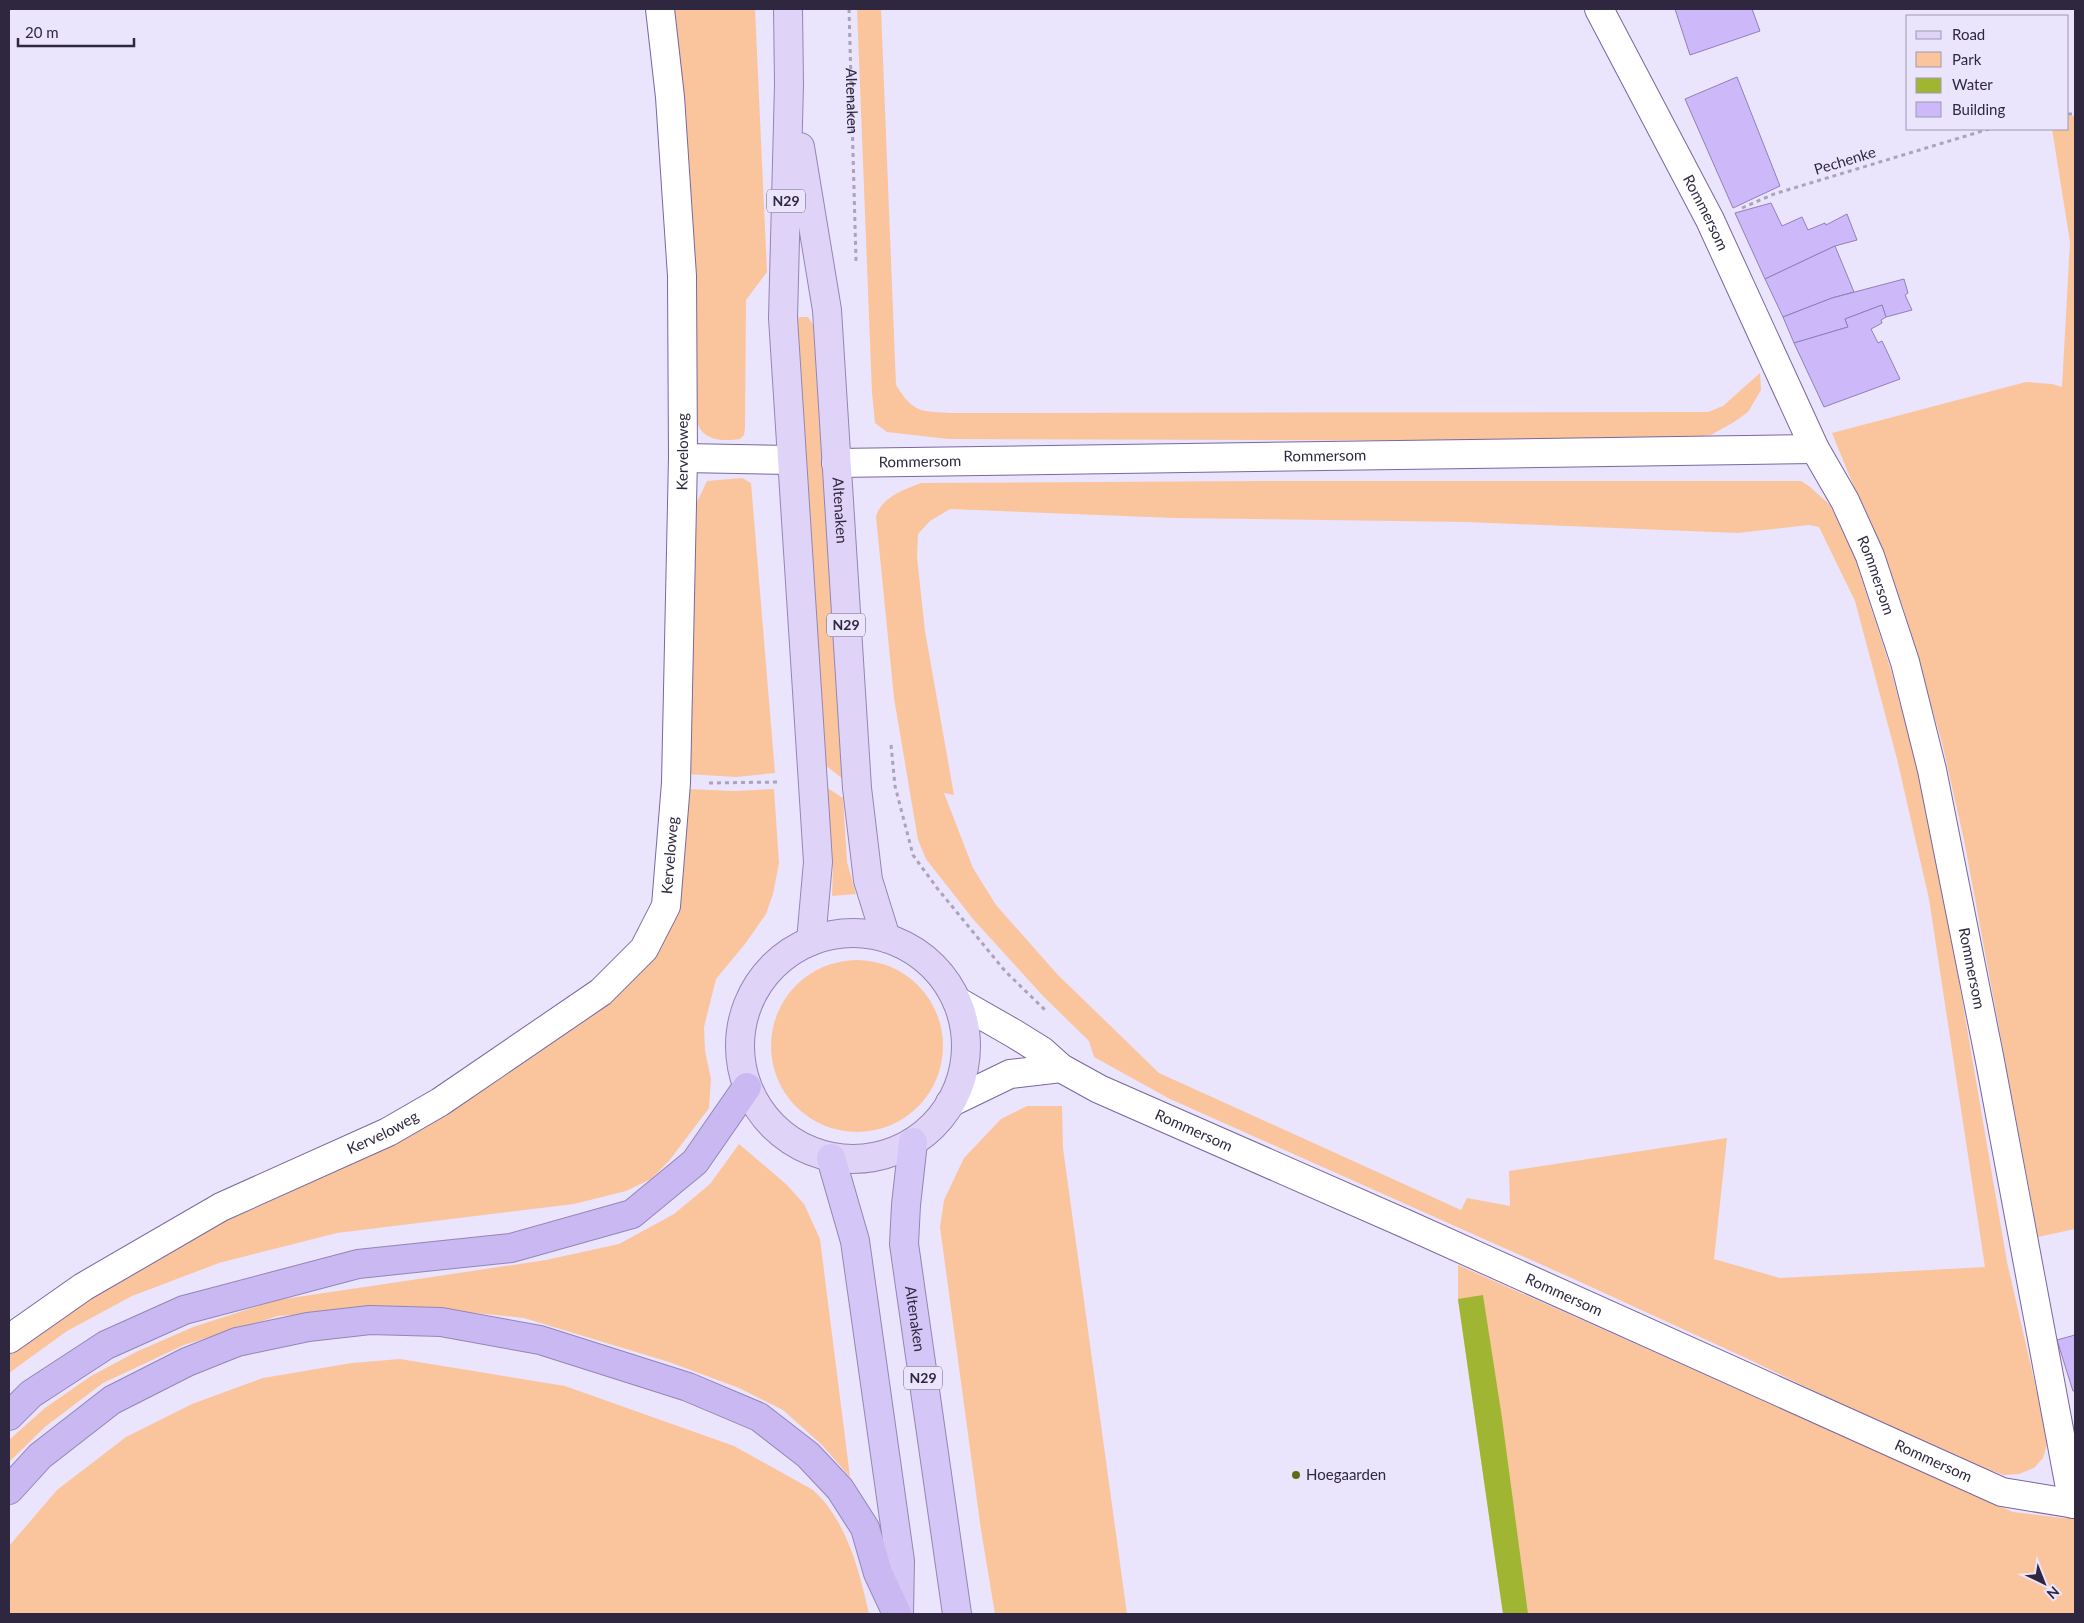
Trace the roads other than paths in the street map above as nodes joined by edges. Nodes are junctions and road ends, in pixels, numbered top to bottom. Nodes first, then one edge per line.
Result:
1 (660, 9) edge
2 (788, 9) edge
3 (1599, 9) edge
4 (789, 84) junction
5 (1815, 449) junction
6 (683, 458) junction
7 (791, 460) junction
8 (836, 463) junction
9 (886, 938) junction
10 (811, 941) junction
11 (957, 1001) junction
12 (1061, 1068) junction
13 (746, 1087) junction
14 (950, 1103) junction
15 (914, 1142) junction
16 (830, 1158) junction
17 (9, 1339) edge
18 (9, 1416) edge
19 (9, 1490) edge
20 (2074, 1504) edge
21 (898, 1614) edge
22 (957, 1614) edge

1 - 6 street, Kerveloweg
2 - 4 main road, Altenaken / N29
3 - 5 street, Rommersom
4 - 7 main road, Altenaken / N29
4 - 8 main road, Altenaken / N29
5 - 8 street, Rommersom
5 - 20 street, Rommersom
6 - 7 street
6 - 17 street, Kerveloweg
7 - 10 main road, Altenaken / N29
8 - 9 main road, Altenaken / N29
9 - 10 main road
9 - 11 main road
10 - 13 main road
11 - 12 street, Rommersom
11 - 14 main road
12 - 14 street
12 - 20 street, Rommersom
13 - 16 main road
13 - 18 highway
14 - 15 main road
15 - 16 main road
15 - 22 highway, Altenaken / N29
16 - 21 highway
19 - 21 highway

